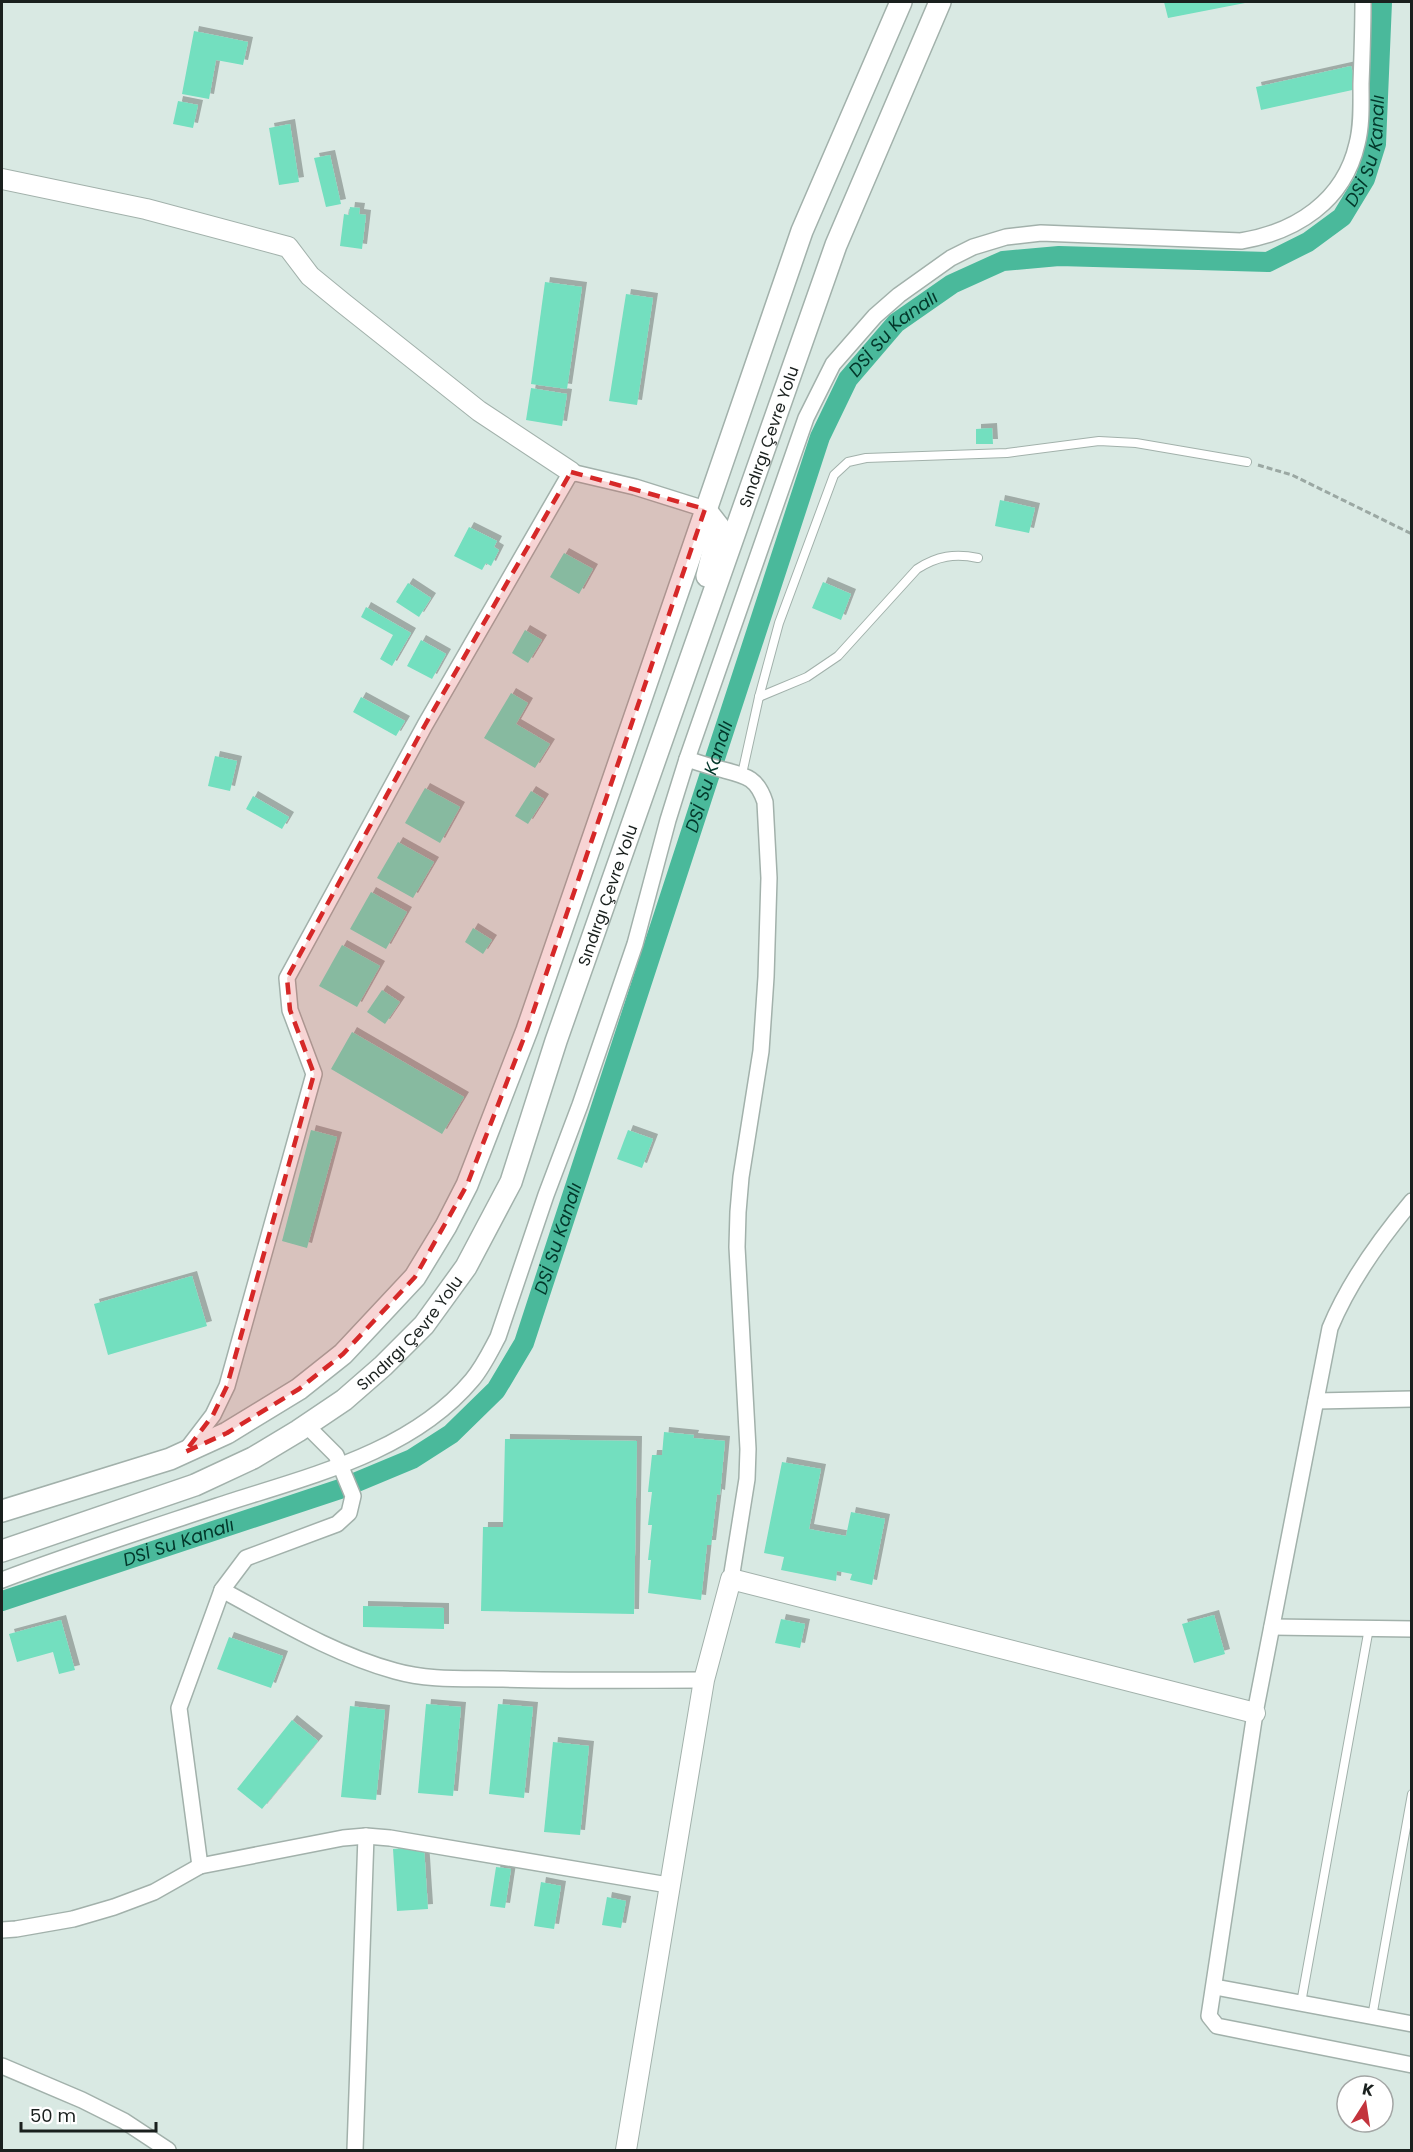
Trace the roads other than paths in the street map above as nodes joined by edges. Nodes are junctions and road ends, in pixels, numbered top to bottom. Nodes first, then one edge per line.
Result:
1 (901, 2) edge
2 (940, 2) edge
3 (1363, 2) edge
4 (2, 179) edge
5 (1247, 462) road end
6 (571, 472) junction
7 (705, 509) junction
8 (978, 558) dead end
9 (683, 679) junction
10 (759, 697) junction
11 (694, 761) junction
12 (742, 774) junction
13 (1409, 1210) edge
14 (1412, 1399) edge
15 (1316, 1401) junction
16 (307, 1425) junction
17 (185, 1452) junction
18 (340, 1469) junction
19 (2, 1510) edge
20 (2, 1551) edge
21 (730, 1579) junction
22 (2, 1580) edge
23 (222, 1590) junction
24 (1272, 1627) junction
25 (1370, 1628) junction
26 (1412, 1629) edge
27 (704, 1680) junction
28 (1255, 1713) junction
29 (1412, 1794) edge
30 (366, 1836) junction
31 (200, 1866) junction
32 (669, 1886) junction
33 (2, 1930) edge
34 (1215, 1987) junction
35 (1301, 2003) junction
36 (1372, 2017) junction
37 (1412, 2024) edge
38 (2, 2066) edge
39 (1412, 2066) edge
40 (168, 2151) edge
41 (355, 2151) edge
42 (626, 2151) edge

1 - 7 main road, Sındırgı Çevre Yolu
2 - 9 main road, Sındırgı Çevre Yolu
3 - 11 street
4 - 6 street
5 - 10 lane
6 - 7 street
6 - 17 street
7 - 9 main road
7 - 17 main road, Sındırgı Çevre Yolu
8 - 10 lane
9 - 16 main road, Sındırgı Çevre Yolu
10 - 12 lane
11 - 12 street
11 - 18 street
12 - 21 street
13 - 15 street
14 - 15 street
15 - 24 street
16 - 18 street
16 - 20 main road, Sındırgı Çevre Yolu
17 - 19 main road, Sındırgı Çevre Yolu
18 - 22 street
18 - 23 street
21 - 27 street
21 - 28 street
23 - 27 street
23 - 31 street
24 - 25 street
24 - 28 street
25 - 26 street
25 - 35 lane
27 - 32 street
28 - 34 street
29 - 36 lane
30 - 31 street
30 - 32 street
30 - 41 street
31 - 33 street
32 - 42 street
34 - 35 street
34 - 39 street
35 - 36 street
36 - 37 street
38 - 40 street

